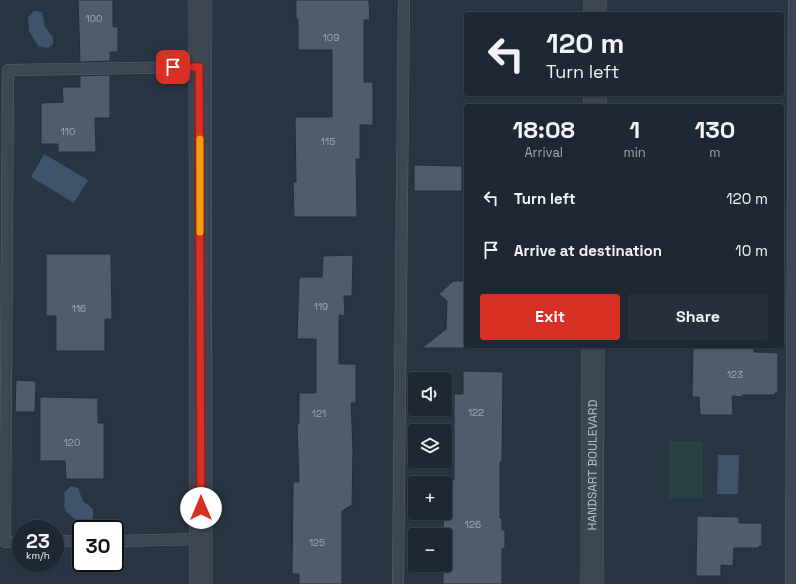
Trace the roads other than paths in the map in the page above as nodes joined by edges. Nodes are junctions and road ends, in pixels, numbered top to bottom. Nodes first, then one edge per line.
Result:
1 (200, 0) edge
2 (404, 0) edge
3 (595, 0) edge
4 (794, 0) edge
5 (595, 12) edge
6 (199, 67) junction
7 (594, 348) edge
8 (201, 539) junction
9 (124, 541) edge
10 (12, 542) edge
11 (201, 584) edge
12 (398, 584) edge
13 (592, 584) edge
14 (791, 584) edge

1 - 6 street
2 - 12 lane
3 - 5 street
4 - 14 lane
6 - 8 street
6 - 10 lane
7 - 13 street, HANDSART BOULEVARD
8 - 9 lane
8 - 11 street

